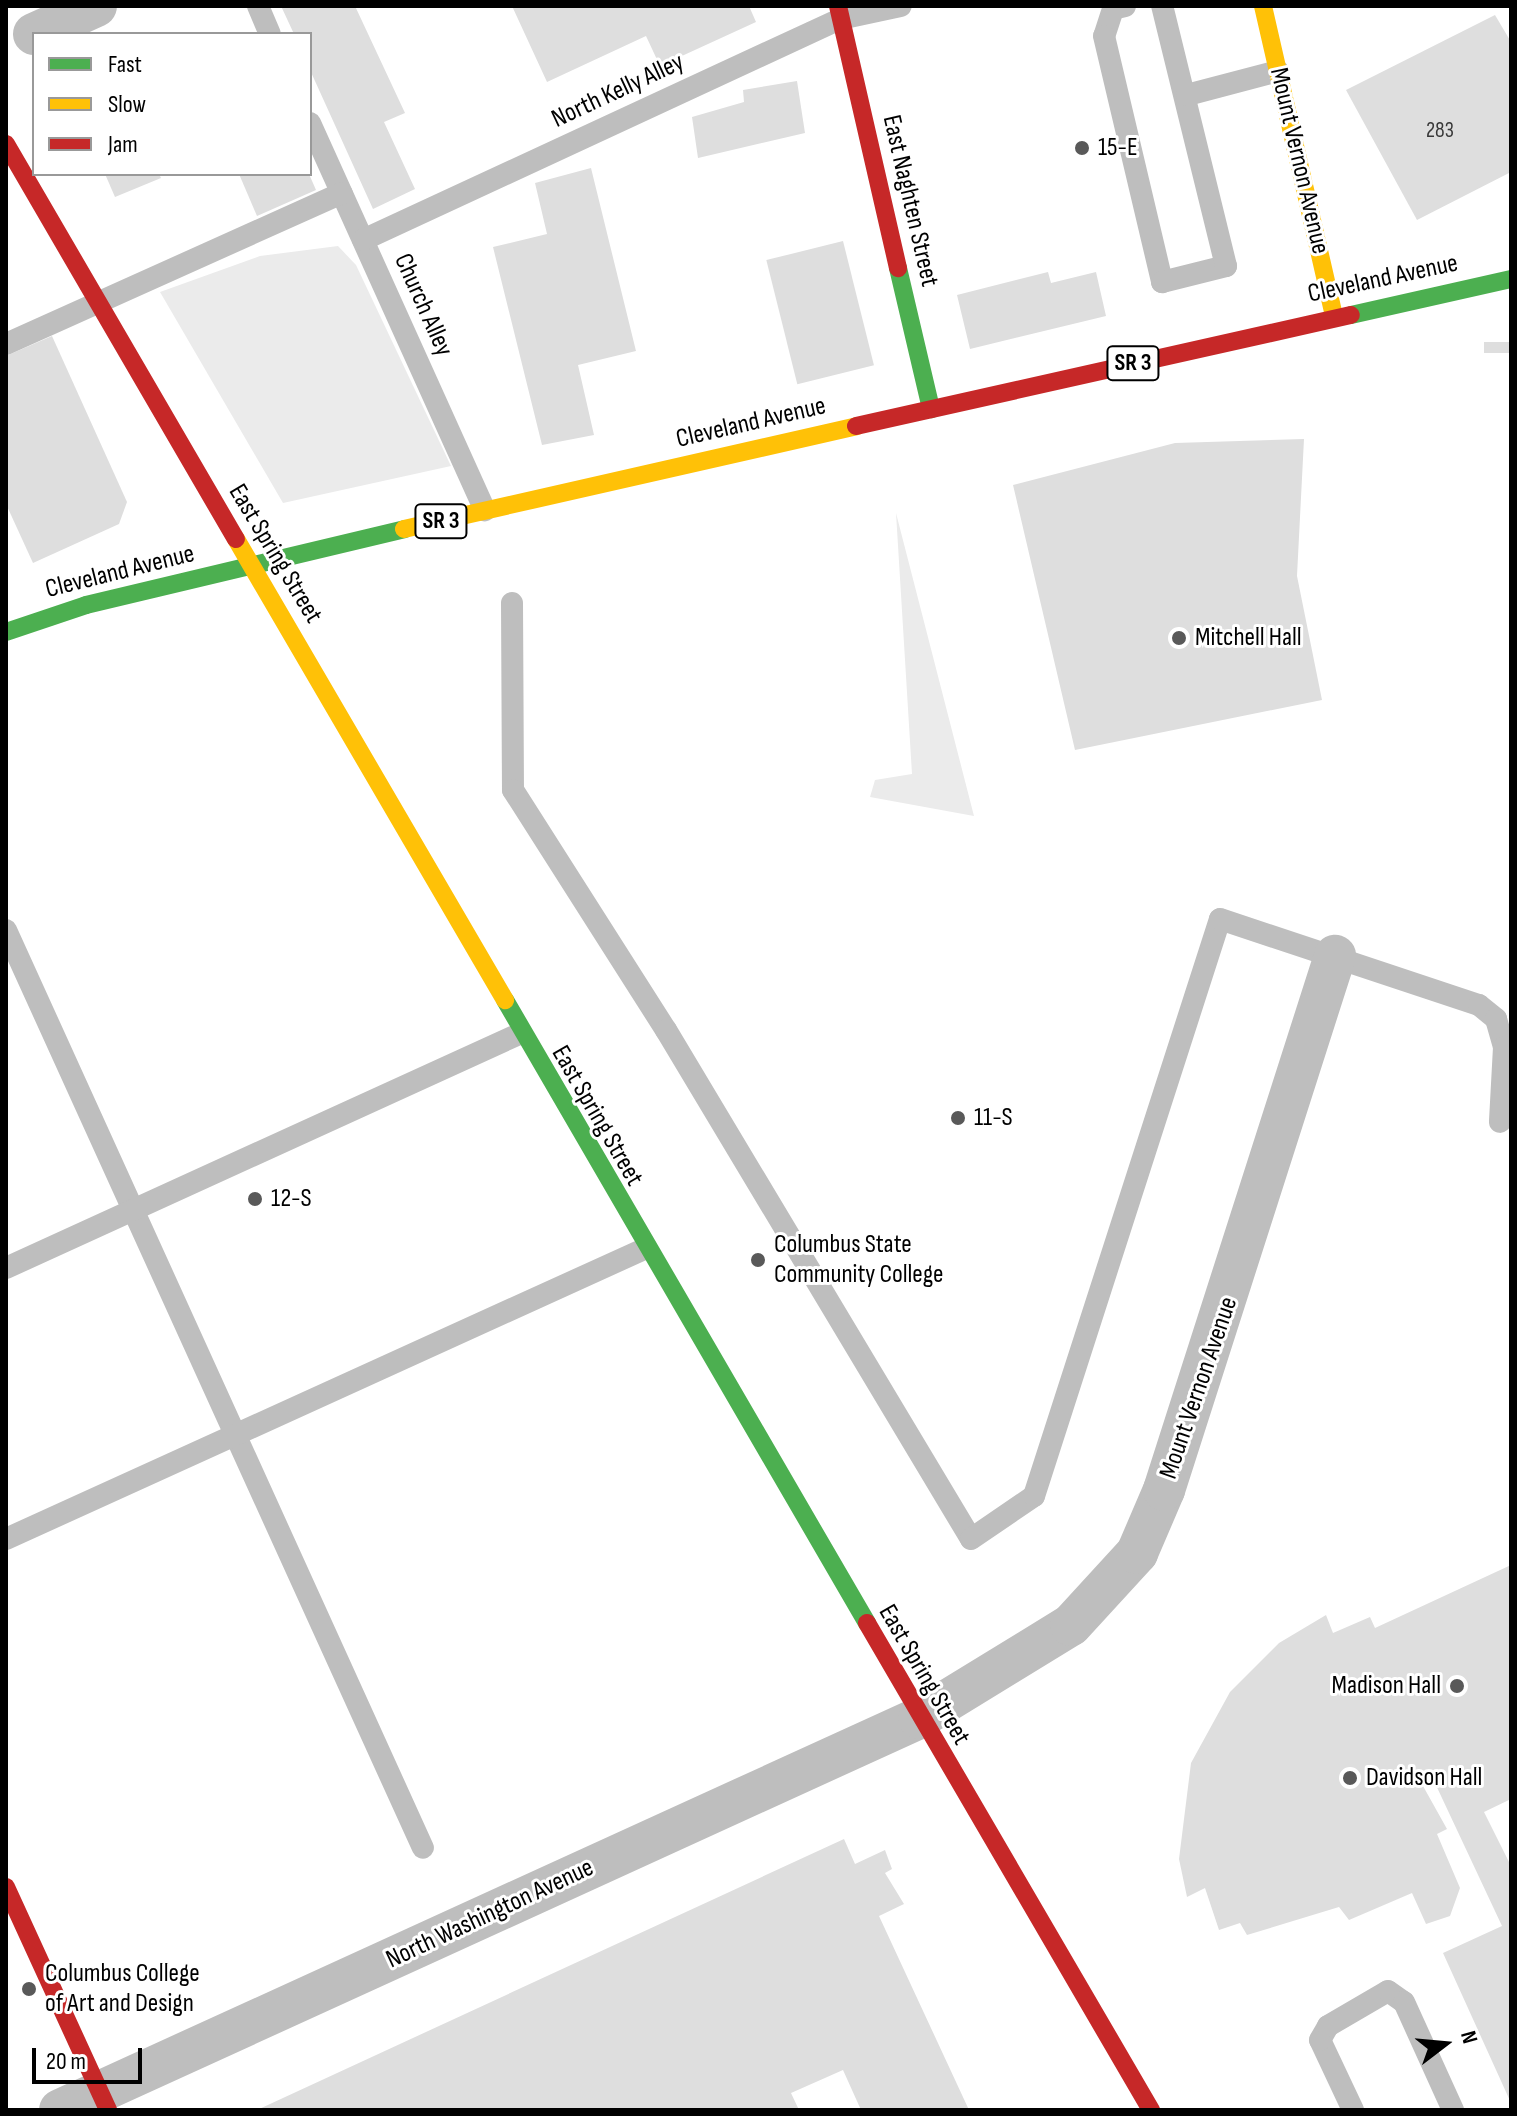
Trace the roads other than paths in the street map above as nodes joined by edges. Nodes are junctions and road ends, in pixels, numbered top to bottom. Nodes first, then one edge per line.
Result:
1 (96, 6) edge
2 (258, 6) edge
3 (901, 6) edge
4 (1125, 6) edge
5 (1162, 6) edge
6 (1263, 6) edge
7 (839, 12) edge
8 (38, 32) edge
9 (269, 32) edge
10 (32, 35) edge
11 (6, 47) edge
12 (1278, 71) junction
13 (1187, 95) junction
14 (312, 127) edge
15 (6, 144) edge
16 (342, 193) junction
17 (363, 240) junction
18 (1511, 279) edge
19 (100, 303) junction
20 (1334, 316) junction
21 (6, 344) edge
22 (931, 409) junction
23 (485, 510) junction
24 (251, 566) junction
25 (512, 603) dead end
26 (6, 632) edge
27 (6, 930) edge
28 (1335, 956) junction
29 (519, 1034) junction
30 (1500, 1122) dead end
31 (133, 1210) junction
32 (644, 1249) junction
33 (6, 1268) edge
34 (235, 1435) junction
35 (6, 1539) edge
36 (919, 1718) junction
37 (423, 1848) dead end
38 (6, 1887) edge
39 (104, 2101) edge
40 (60, 2110) edge
41 (1151, 2110) edge
42 (1353, 2110) edge
43 (1453, 2110) edge

1 - 8 street
2 - 9 lane
3 - 7 lane, North Kelly Alley
4 - 13 lane
5 - 13 lane
6 - 12 main road, Mount Vernon Avenue
7 - 17 lane, North Kelly Alley
7 - 22 main road, East Naghten Street
10 - 11 street
12 - 13 lane
12 - 20 main road, Mount Vernon Avenue
14 - 16 lane, Church Alley
15 - 19 main road, East Spring Street
16 - 17 lane, Church Alley
16 - 19 lane
17 - 23 lane, Church Alley
18 - 20 main road, Cleveland Avenue / SR 3
19 - 21 lane
19 - 24 main road, East Spring Street
20 - 22 main road, Cleveland Avenue / SR 3
22 - 23 main road, Cleveland Avenue / SR 3
23 - 24 main road, Cleveland Avenue / SR 3
24 - 26 main road, Cleveland Avenue / SR 3
24 - 29 main road, East Spring Street
25 - 28 lane
27 - 31 lane
28 - 30 lane
28 - 36 street, Mount Vernon Avenue
29 - 31 lane
29 - 32 main road, East Spring Street
31 - 33 lane
31 - 34 lane
32 - 34 lane
32 - 36 main road, East Spring Street
34 - 35 lane
34 - 37 lane
36 - 39 street, North Washington Avenue
36 - 41 main road, East Spring Street
38 - 39 main road
39 - 40 street, North Washington Avenue
42 - 43 lane

